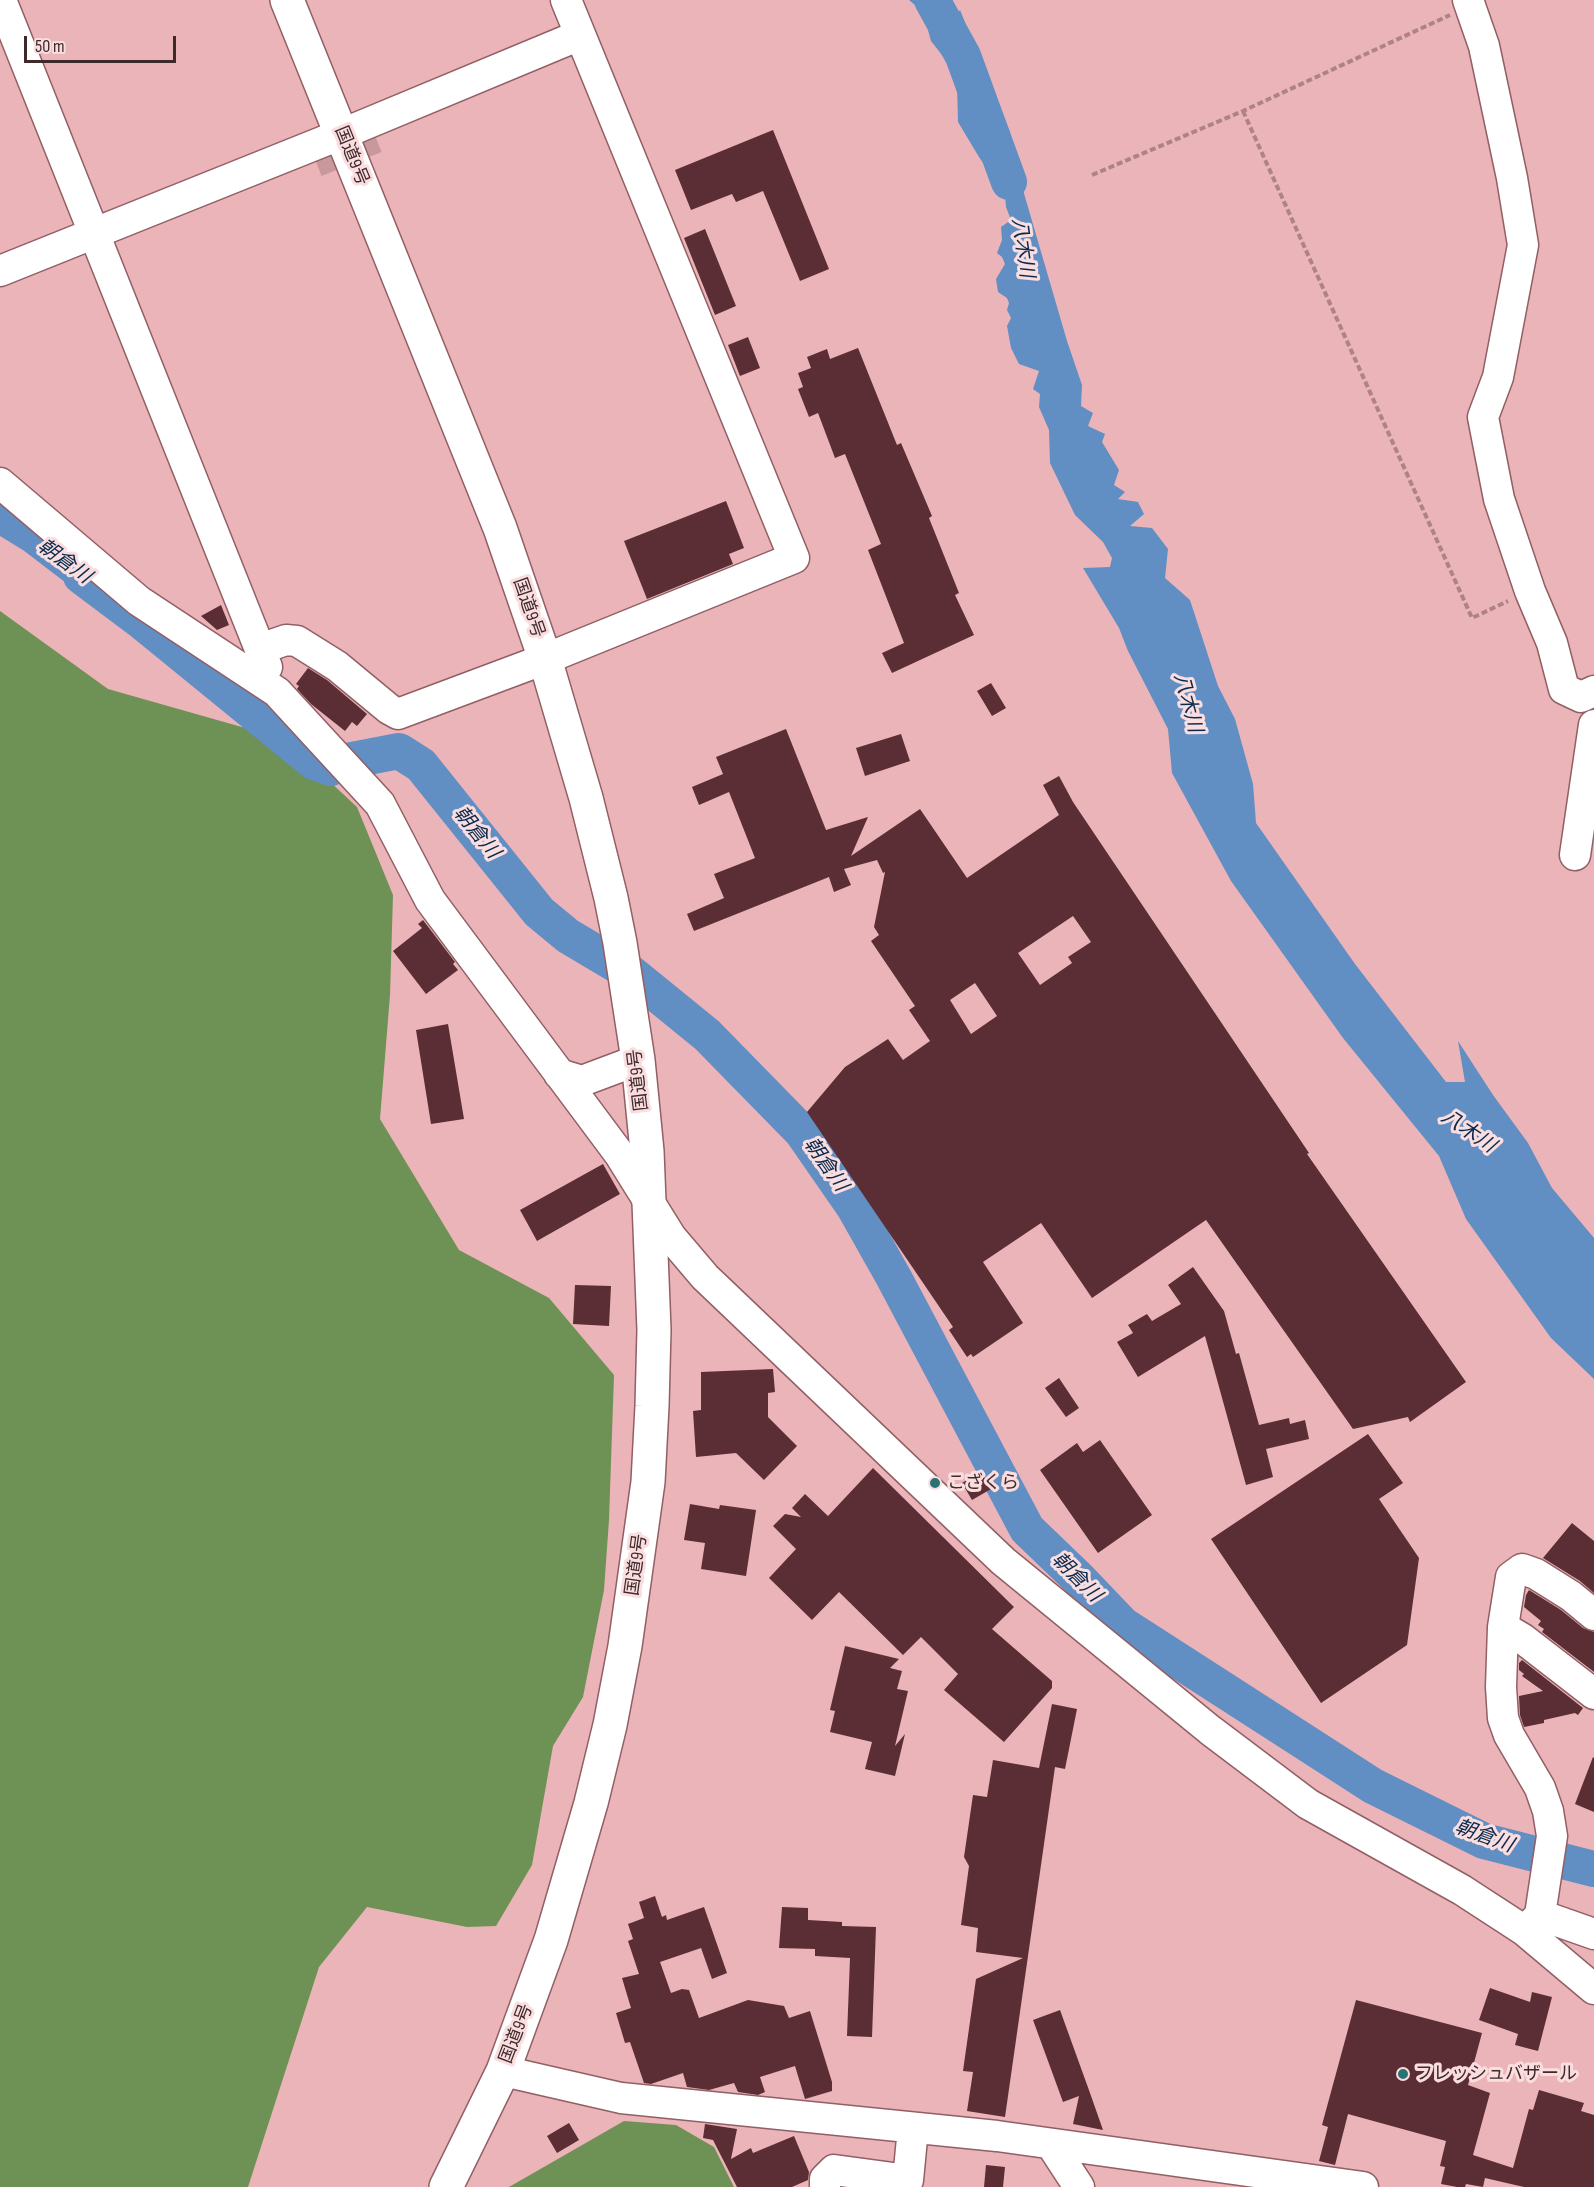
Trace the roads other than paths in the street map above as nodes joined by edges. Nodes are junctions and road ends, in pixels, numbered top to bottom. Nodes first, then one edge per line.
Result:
1 (1, 0) edge
2 (287, 0) edge
3 (566, 0) edge
4 (1469, 3) edge
5 (583, 43) junction
6 (342, 134) junction
7 (376, 138) tunnel mouth
8 (316, 162) tunnel mouth
9 (98, 242) junction
10 (0, 271) edge
11 (0, 483) edge
12 (260, 649) junction
13 (545, 659) junction
14 (1594, 691) edge
15 (277, 692) junction
16 (1594, 725) edge
17 (1575, 855) dead end
18 (638, 1060) junction
19 (559, 1074) junction
20 (650, 1204) junction
21 (1594, 1615) edge
22 (1503, 1627) junction
23 (1594, 1694) edge
24 (1532, 1923) junction
25 (1594, 1934) edge
26 (1594, 1989) edge
27 (503, 2071) junction
28 (913, 2128) junction
29 (1051, 2144) junction
30 (446, 2187) edge
31 (825, 2187) edge
32 (1079, 2187) edge
33 (1363, 2187) edge

1 - 9 street
2 - 6 highway, 国道9号
3 - 5 street
4 - 14 street
5 - 6 street
5 - 7 street
5 - 13 street
6 - 9 street
6 - 13 highway, 国道9号
8 - 9 street
9 - 10 street
9 - 12 street
11 - 15 street
12 - 13 street
12 - 15 street
13 - 18 highway, 国道9号
15 - 19 street
16 - 17 street
18 - 19 street
18 - 20 highway, 国道9号
19 - 20 street
20 - 24 street
20 - 27 highway, 国道9号
21 - 22 street
22 - 23 street
22 - 24 street
24 - 25 street
24 - 26 street
27 - 28 street
27 - 30 highway, 国道9号
28 - 29 street
28 - 31 street
29 - 32 street
29 - 33 street

